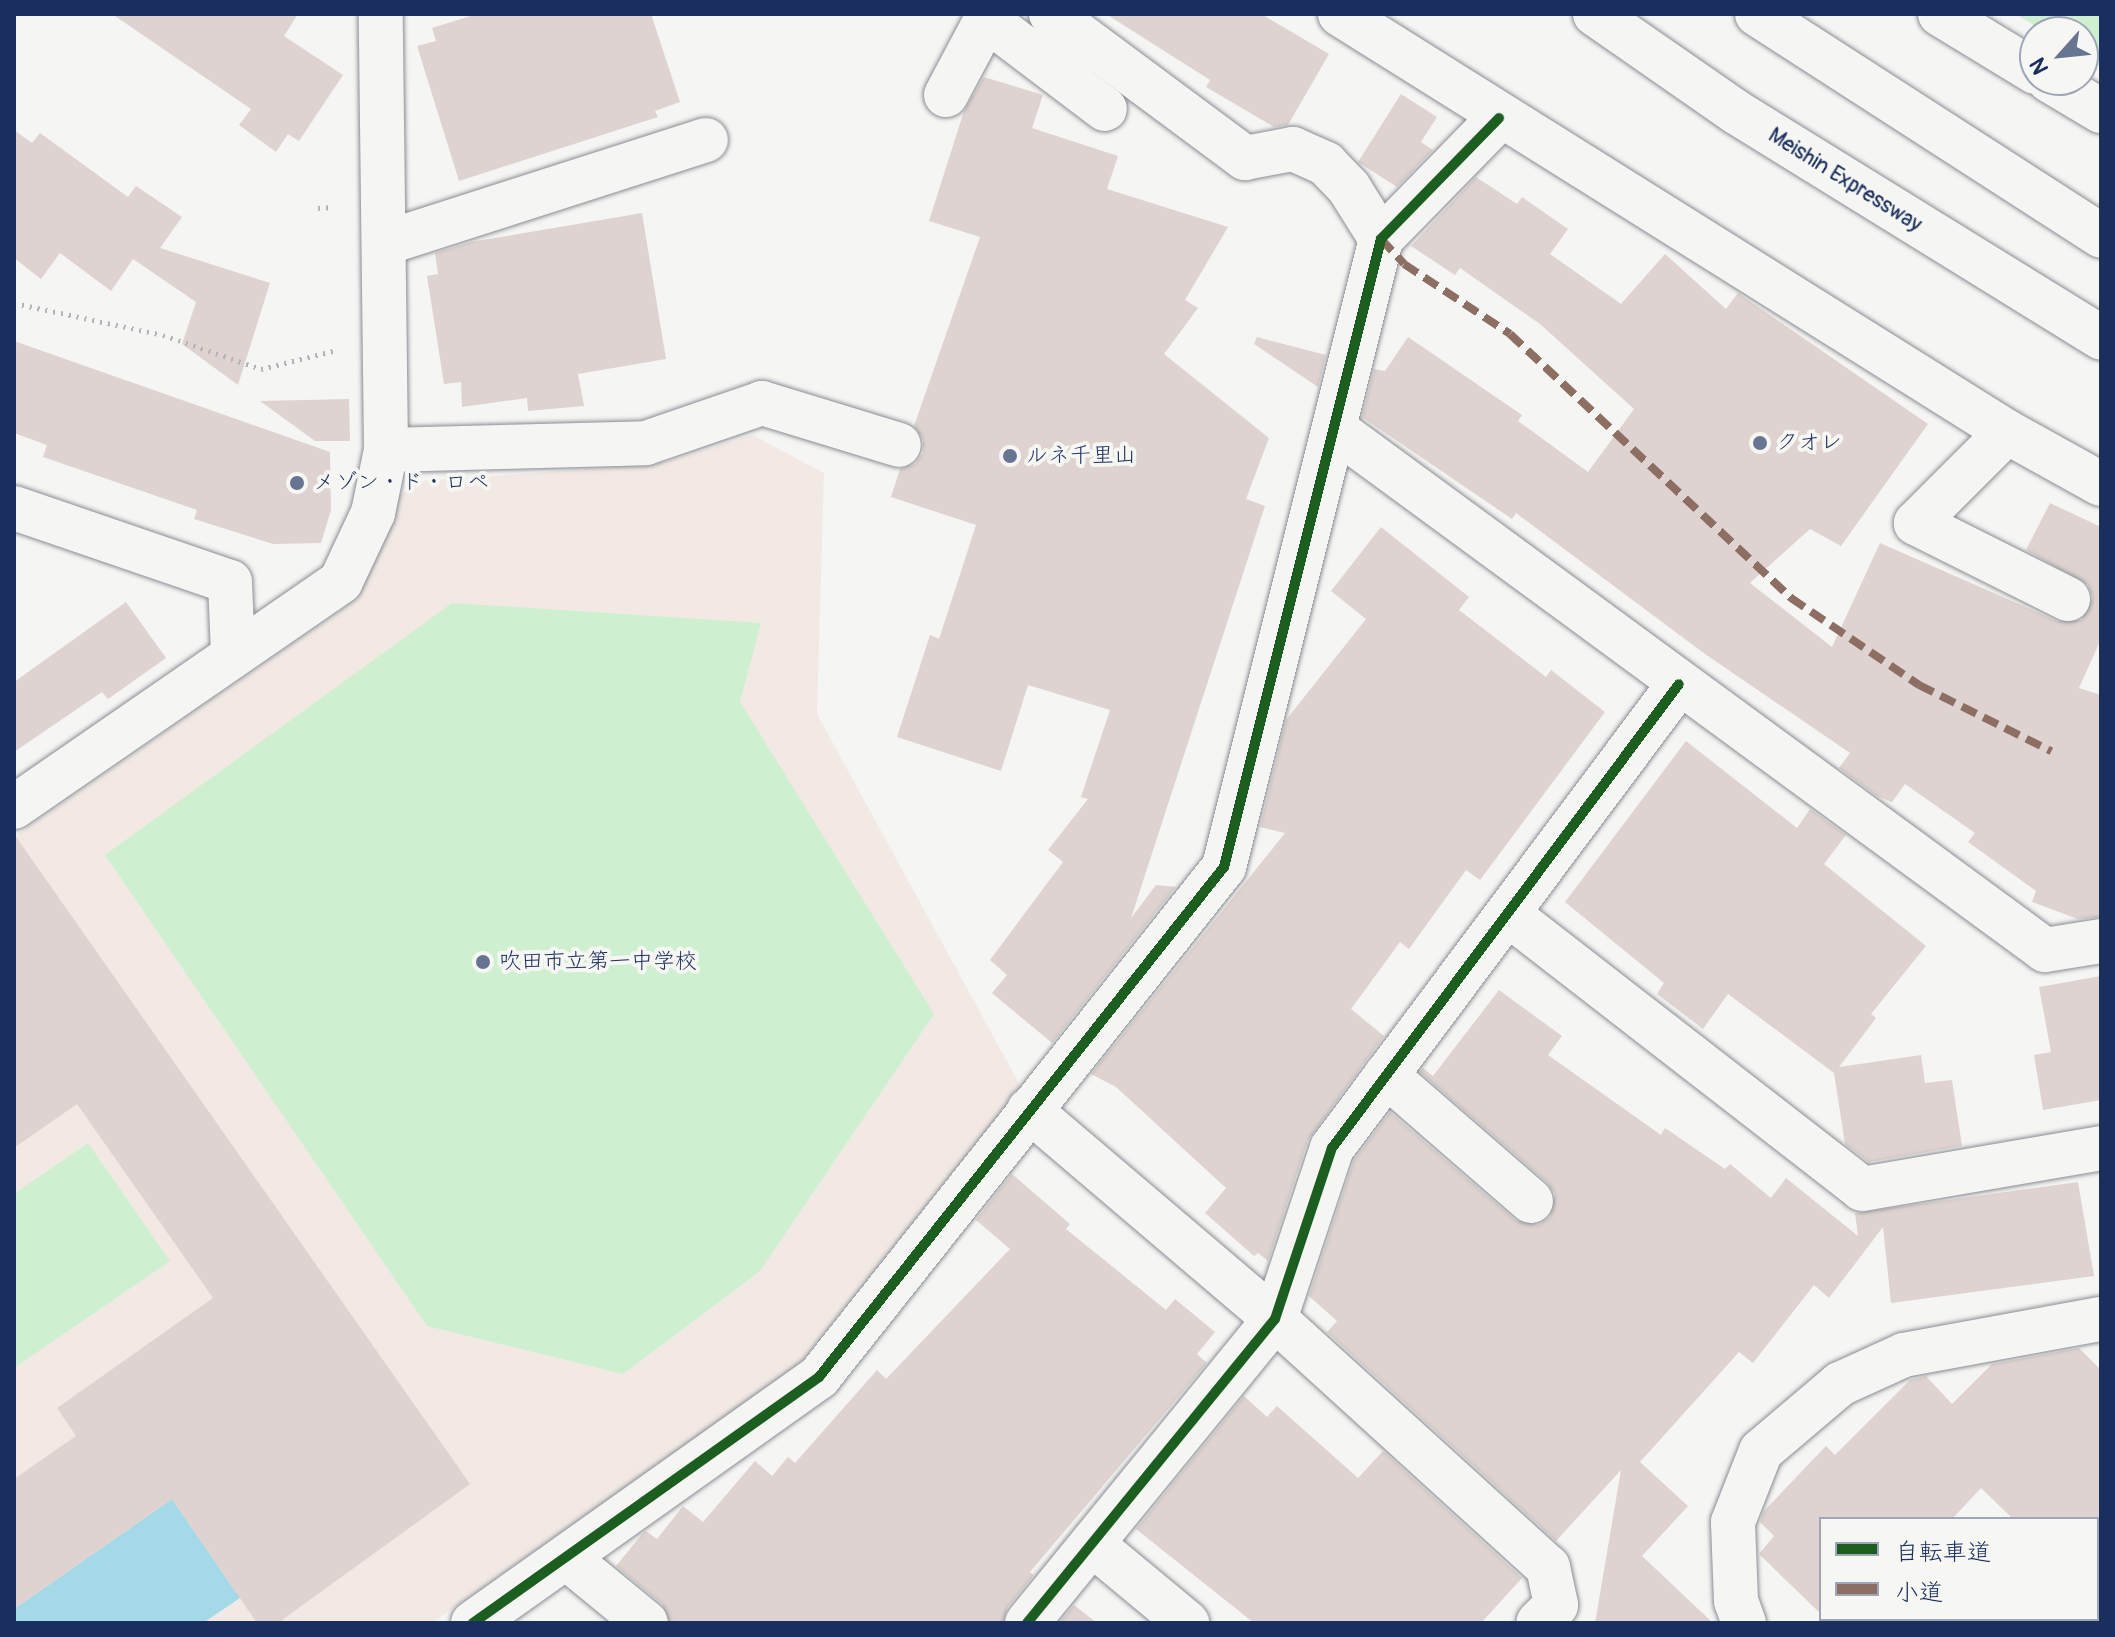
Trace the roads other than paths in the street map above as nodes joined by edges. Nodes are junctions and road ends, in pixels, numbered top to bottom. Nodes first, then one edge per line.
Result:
1 (381, 14) edge
2 (1051, 14) edge
3 (1340, 14) edge
4 (1595, 14) edge
5 (1757, 14) edge
6 (1940, 14) edge
7 (988, 17) edge
8 (2019, 62) edge
9 (946, 95) dead end
10 (2076, 96) edge
11 (1105, 109) dead end
12 (2101, 111) edge
13 (1499, 118) junction
14 (706, 140) dead end
15 (2101, 236) edge
16 (1381, 239) junction
17 (385, 243) junction
18 (2101, 337) edge
19 (1336, 430) junction
20 (2007, 432) junction
21 (899, 445) dead end
22 (386, 450) junction
23 (2101, 484) edge
24 (14, 508) edge
25 (2068, 599) dead end
26 (233, 655) junction
27 (1679, 684) junction
28 (14, 807) edge
29 (1508, 914) junction
30 (2101, 941) edge
31 (1386, 1075) junction
32 (1029, 1110) junction
33 (2101, 1148) edge
34 (1531, 1201) dead end
35 (1275, 1319) junction
36 (2096, 1326) edge
37 (1092, 1544) junction
38 (567, 1558) junction
39 (473, 1623) edge
40 (646, 1623) edge
41 (1027, 1623) edge
42 (1187, 1623) edge
43 (1538, 1623) edge
44 (1744, 1623) edge

1 - 17 main road
2 - 16 main road
3 - 13 main road
4 - 18 main road, Meishin Expressway
5 - 15 main road
6 - 8 main road
7 - 9 main road
7 - 11 main road
10 - 12 main road
13 - 16 main road
13 - 20 main road
14 - 17 main road
16 - 19 main road
17 - 22 main road
19 - 27 main road
19 - 32 main road
20 - 23 main road
20 - 25 main road
21 - 22 main road
22 - 26 main road
24 - 26 main road
26 - 28 main road
27 - 29 main road
27 - 30 main road
29 - 31 main road
29 - 33 main road
31 - 34 main road
31 - 35 main road
32 - 35 main road
32 - 38 main road
35 - 37 main road
35 - 43 main road
36 - 44 main road
37 - 41 main road
37 - 42 main road
38 - 39 main road
38 - 40 main road

